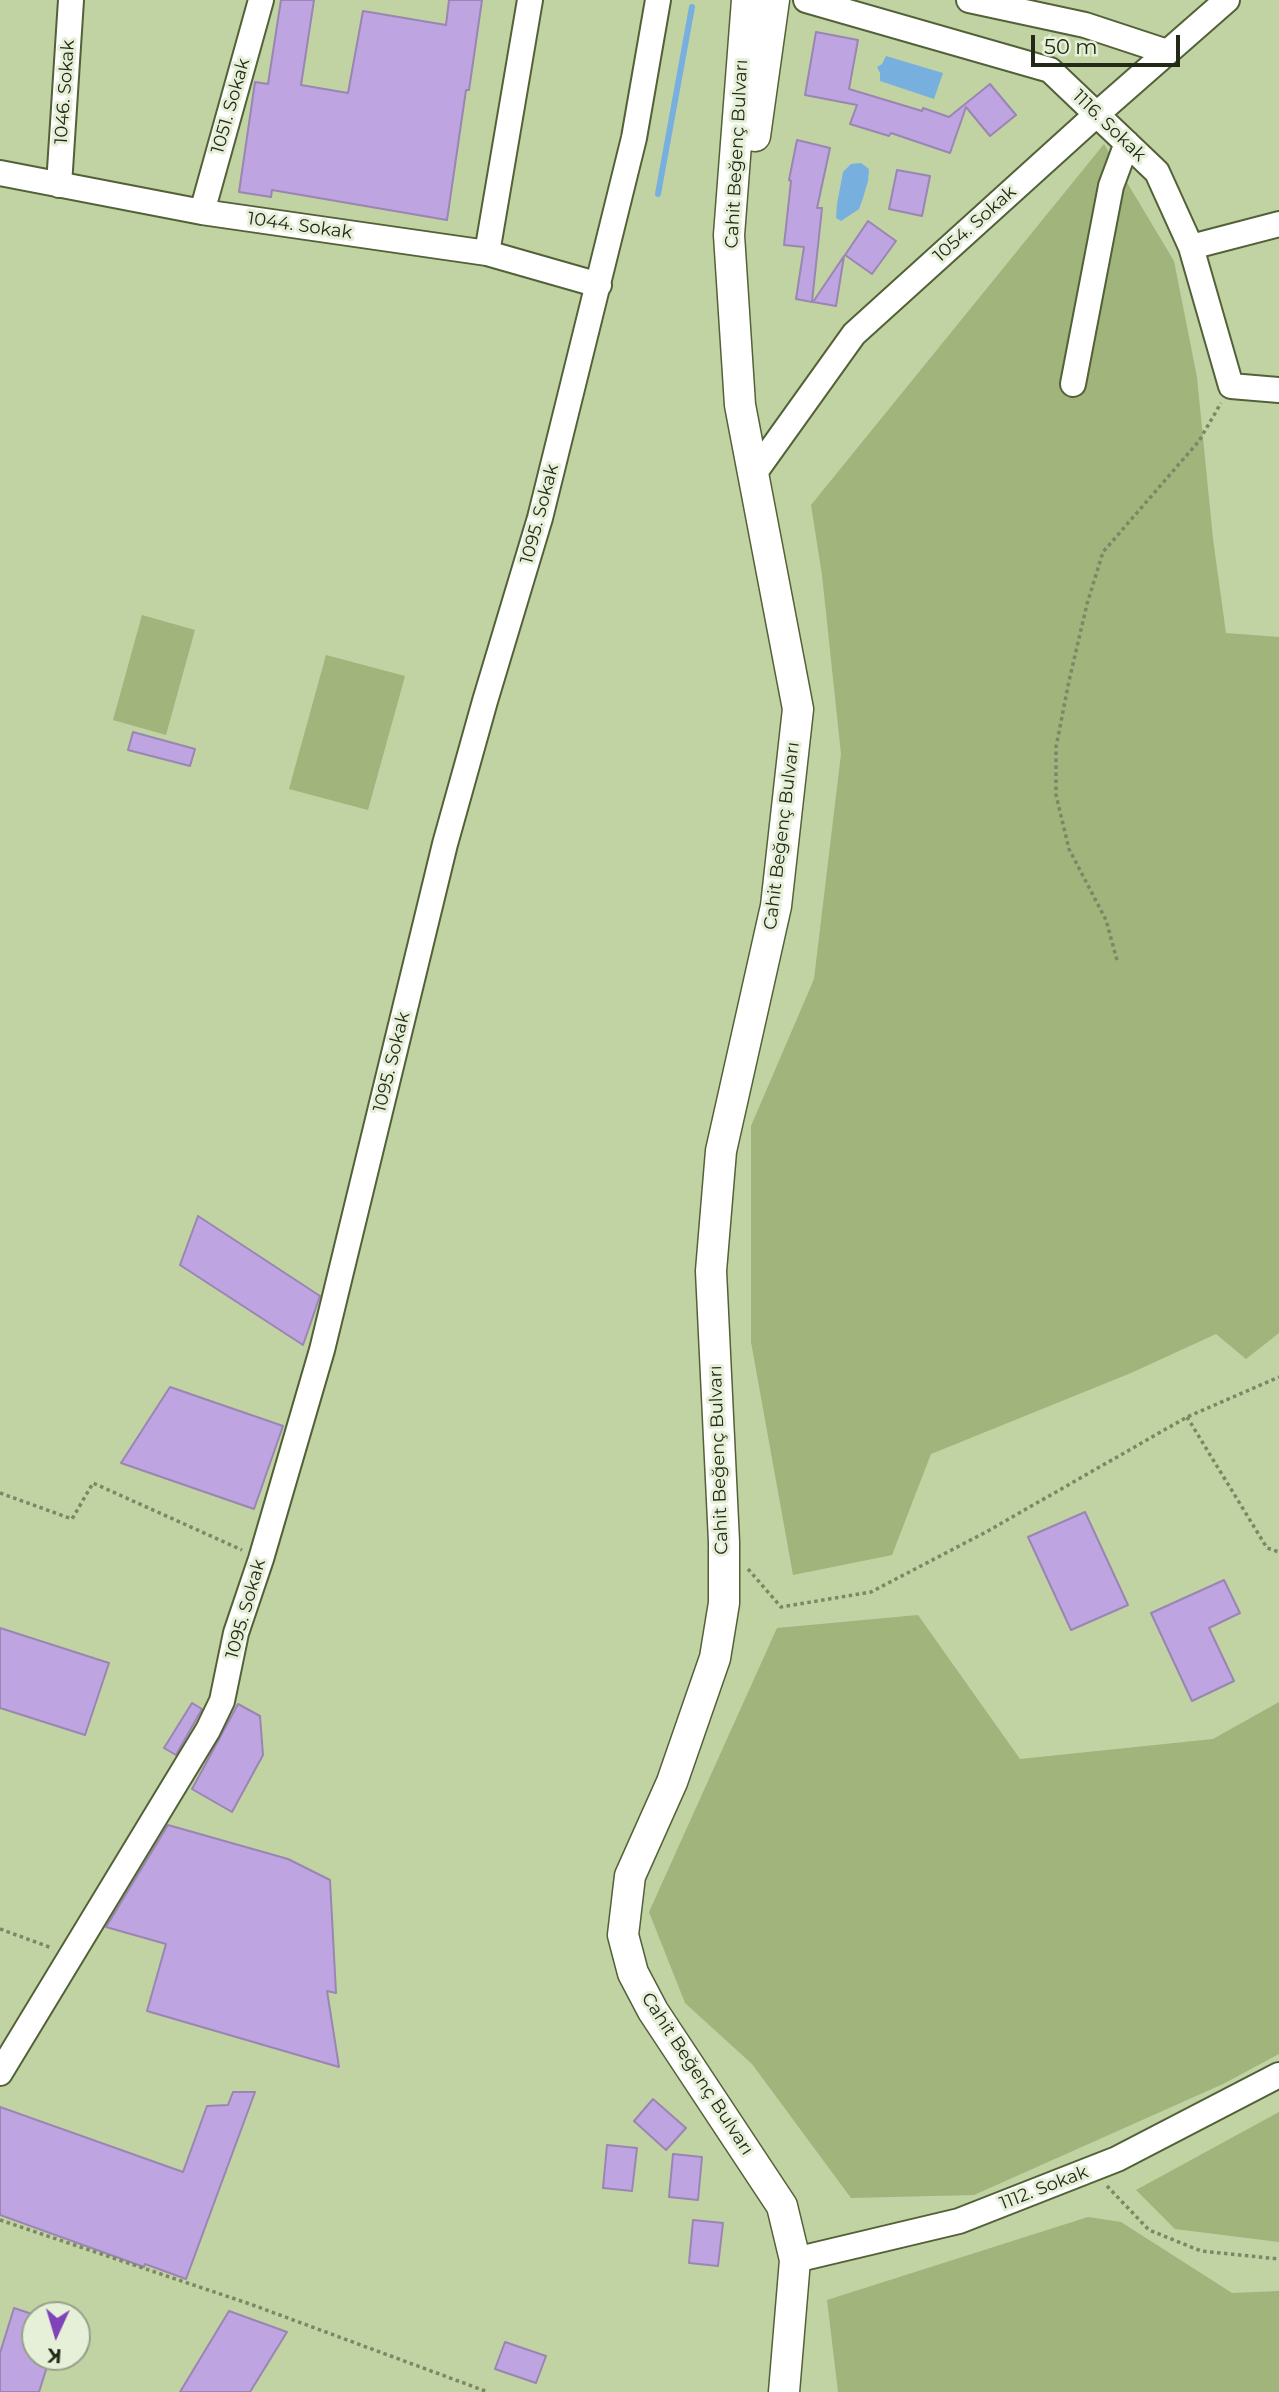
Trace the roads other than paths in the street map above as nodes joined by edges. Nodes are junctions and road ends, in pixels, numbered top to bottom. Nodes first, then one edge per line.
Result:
1 (71, 0) edge
2 (261, 0) edge
3 (530, 0) edge
4 (658, 0) edge
5 (747, 0) edge
6 (774, 0) edge
7 (806, 0) edge
8 (970, 0) edge
9 (1227, 0) edge
10 (1167, 52) junction
11 (1097, 114) junction
12 (1127, 143) junction
13 (0, 173) edge
14 (59, 185) junction
15 (202, 212) junction
16 (1279, 224) edge
17 (1191, 247) junction
18 (487, 253) junction
19 (599, 285) junction
20 (1073, 384) dead end
21 (1279, 390) edge
22 (753, 475) junction
23 (0, 2073) edge
24 (1279, 2075) edge
25 (795, 2260) junction
26 (784, 2392) edge

1 - 14 street, 1046. Sokak
2 - 15 street, 1051. Sokak
3 - 18 street
4 - 19 street, 1095. Sokak
5 - 22 main road, Cahit Beğenç Bulvarı
6 - 22 main road, Cahit Beğenç Bulvarı
7 - 11 street, 1116. Sokak
8 - 10 street
9 - 10 street, 1054. Sokak
10 - 11 street, 1054. Sokak
11 - 12 street, 1116. Sokak
11 - 22 street, 1054. Sokak
12 - 17 street, 1116. Sokak
12 - 20 street
13 - 14 street, 1044. Sokak
14 - 15 street, 1044. Sokak
15 - 18 street, 1044. Sokak
16 - 17 street
17 - 21 street, 1116. Sokak
18 - 19 street, 1044. Sokak
19 - 23 street, 1095. Sokak
22 - 25 main road, Cahit Beğenç Bulvarı
24 - 25 street, 1112. Sokak
25 - 26 main road, Cahit Beğenç Bulvarı

